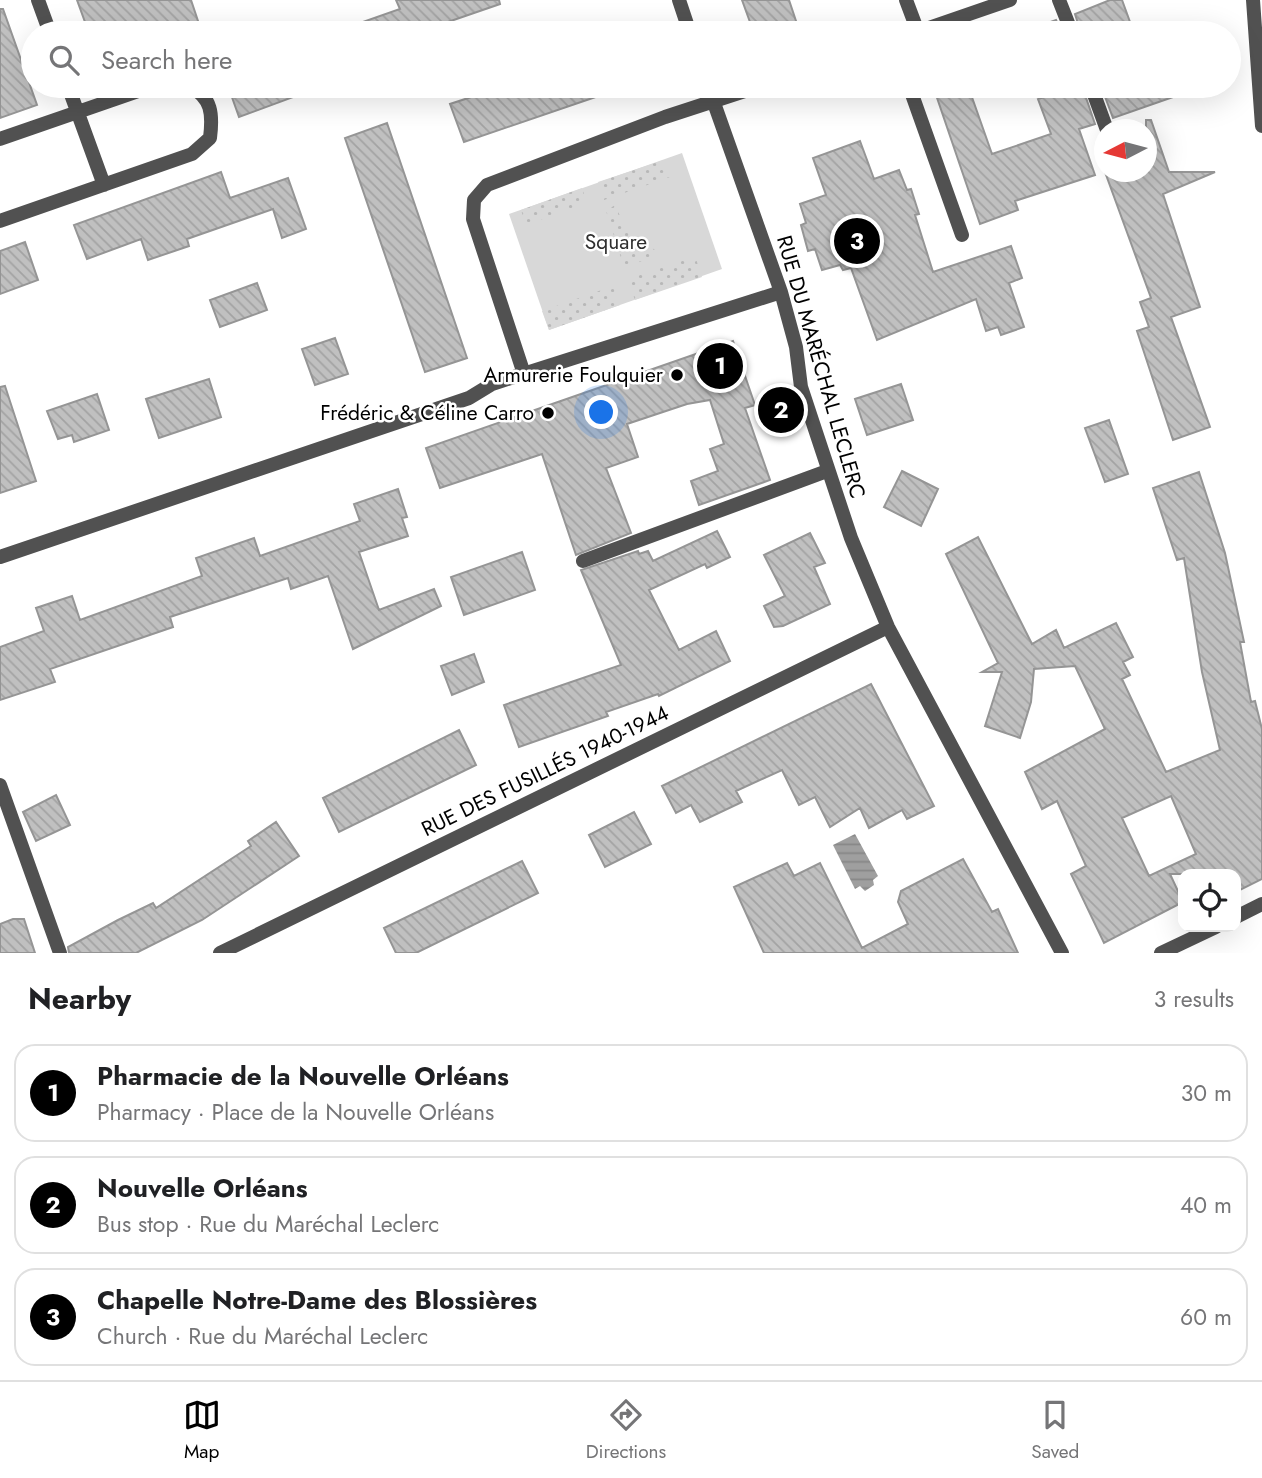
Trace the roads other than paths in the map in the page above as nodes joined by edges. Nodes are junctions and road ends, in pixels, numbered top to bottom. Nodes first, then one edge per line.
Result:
1 (38, 0) edge
2 (679, 0) edge
3 (906, 0) edge
4 (1010, 0) edge
5 (1059, 0) edge
6 (1252, 0) edge
7 (46, 21) edge
8 (686, 21) edge
9 (912, 21) edge
10 (950, 21) edge
11 (1067, 21) edge
12 (72, 98) edge
13 (120, 98) edge
14 (205, 98) edge
15 (712, 98) edge
16 (725, 98) edge
17 (913, 98) edge
18 (1095, 98) edge
19 (713, 102) junction
20 (78, 113) junction
21 (1103, 119) edge
22 (1262, 126) edge
23 (0, 139) edge
24 (104, 185) junction
25 (0, 221) edge
26 (962, 236) dead end
27 (781, 292) junction
28 (523, 374) junction
29 (827, 471) junction
30 (0, 557) edge
31 (583, 561) dead end
32 (888, 626) junction
33 (0, 785) edge
34 (1262, 904) edge
35 (1241, 914) edge
36 (1205, 932) edge
37 (60, 953) edge
38 (220, 953) edge
39 (1062, 953) edge
40 (1161, 953) edge

1 - 7 street
2 - 8 street
3 - 9 street
4 - 10 street
5 - 11 street
6 - 22 street
12 - 20 street
13 - 20 street
14 - 24 street
15 - 19 street, RUE DU MARÉCHAL LECLERC
16 - 19 street
17 - 26 street
18 - 21 street
19 - 27 street, RUE DU MARÉCHAL LECLERC
19 - 28 street
20 - 23 street
20 - 24 street
24 - 25 street
27 - 28 street
27 - 29 street, RUE DU MARÉCHAL LECLERC
28 - 30 street
29 - 31 street
29 - 32 street, RUE DU MARÉCHAL LECLERC
32 - 38 street, RUE DES FUSILLÉS 1940-1944
32 - 39 street, RUE DU MARÉCHAL LECLERC
33 - 37 street
34 - 35 street
36 - 40 street

